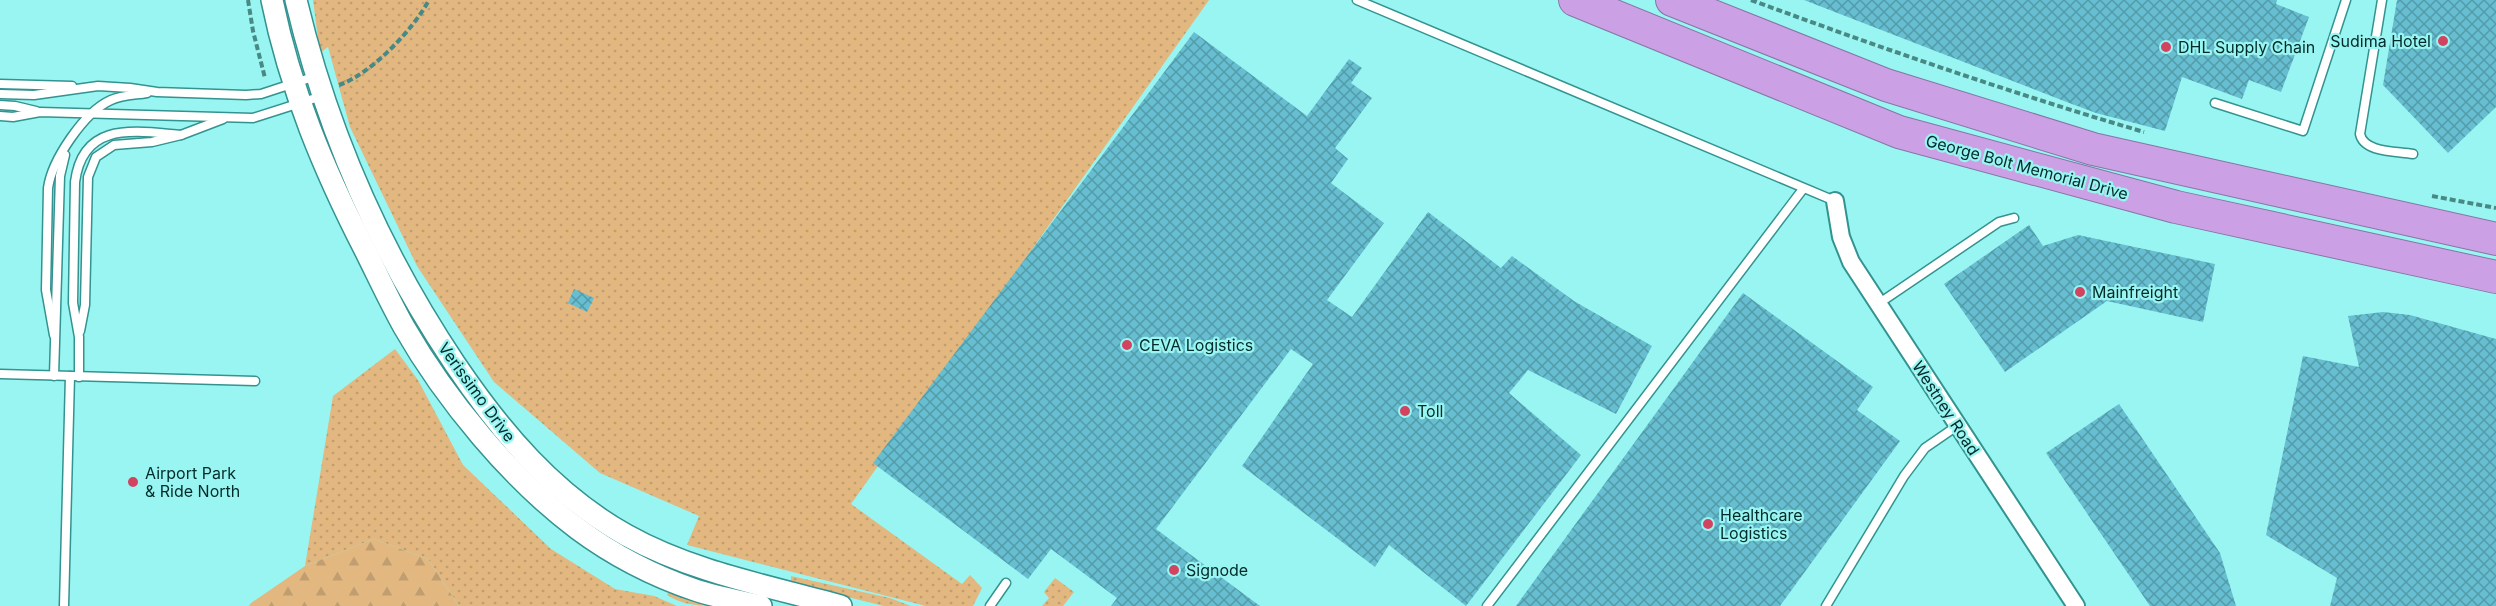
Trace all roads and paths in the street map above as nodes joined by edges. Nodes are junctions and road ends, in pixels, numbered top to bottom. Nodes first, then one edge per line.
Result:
1 (272, 0) edge
2 (296, 0) edge
3 (429, 0) edge
4 (1357, 0) edge
5 (1575, 0) edge
6 (1672, 0) edge
7 (1751, 0) edge
8 (2346, 0) edge
9 (2382, 0) edge
10 (294, 83) junction
11 (0, 84) edge
12 (98, 86) junction
13 (320, 88) junction
14 (156, 92) junction
15 (0, 94) edge
16 (2215, 103) dead end
17 (300, 104) junction
18 (0, 105) edge
19 (40, 112) junction
20 (92, 114) junction
21 (0, 116) edge
22 (231, 117) junction
23 (2150, 134) dead end
24 (2413, 154) dead end
25 (1803, 189) junction
26 (2430, 196) dead end
27 (1835, 201) joint
28 (2496, 208) edge
29 (2014, 218) dead end
30 (2496, 239) edge
31 (2496, 277) edge
32 (1878, 304) junction
33 (0, 374) edge
34 (54, 376) junction
35 (75, 376) junction
36 (255, 381) dead end
37 (1957, 426) junction
38 (1006, 583) dead end
39 (64, 606) edge
40 (761, 606) edge
41 (841, 606) edge
42 (990, 606) edge
43 (1487, 606) edge
44 (1826, 606) edge
45 (2076, 606) edge

1 - 10 street, Verissimo Drive
2 - 13 street, Verissimo Drive
3 - 13 path
4 - 25 lane
5 - 31 highway, George Bolt Memorial Drive
6 - 30 highway
7 - 23 path
8 - 16 lane
9 - 24 lane
10 - 13 lane
10 - 14 lane
10 - 17 street, Verissimo Drive
11 - 12 lane
12 - 14 lane
12 - 15 lane
13 - 17 lane
13 - 41 street, Verissimo Drive
14 - 20 lane
17 - 22 lane
17 - 40 street, Verissimo Drive
18 - 19 lane
19 - 20 lane
19 - 21 lane
20 - 22 lane
20 - 34 lane
22 - 35 lane
25 - 27 lane
25 - 43 lane
26 - 28 path
27 - 32 street, Westney Road
29 - 32 lane
32 - 37 street, Westney Road
33 - 34 lane
34 - 35 lane
35 - 36 lane
35 - 39 lane
37 - 44 lane
37 - 45 street, Westney Road
38 - 42 lane

